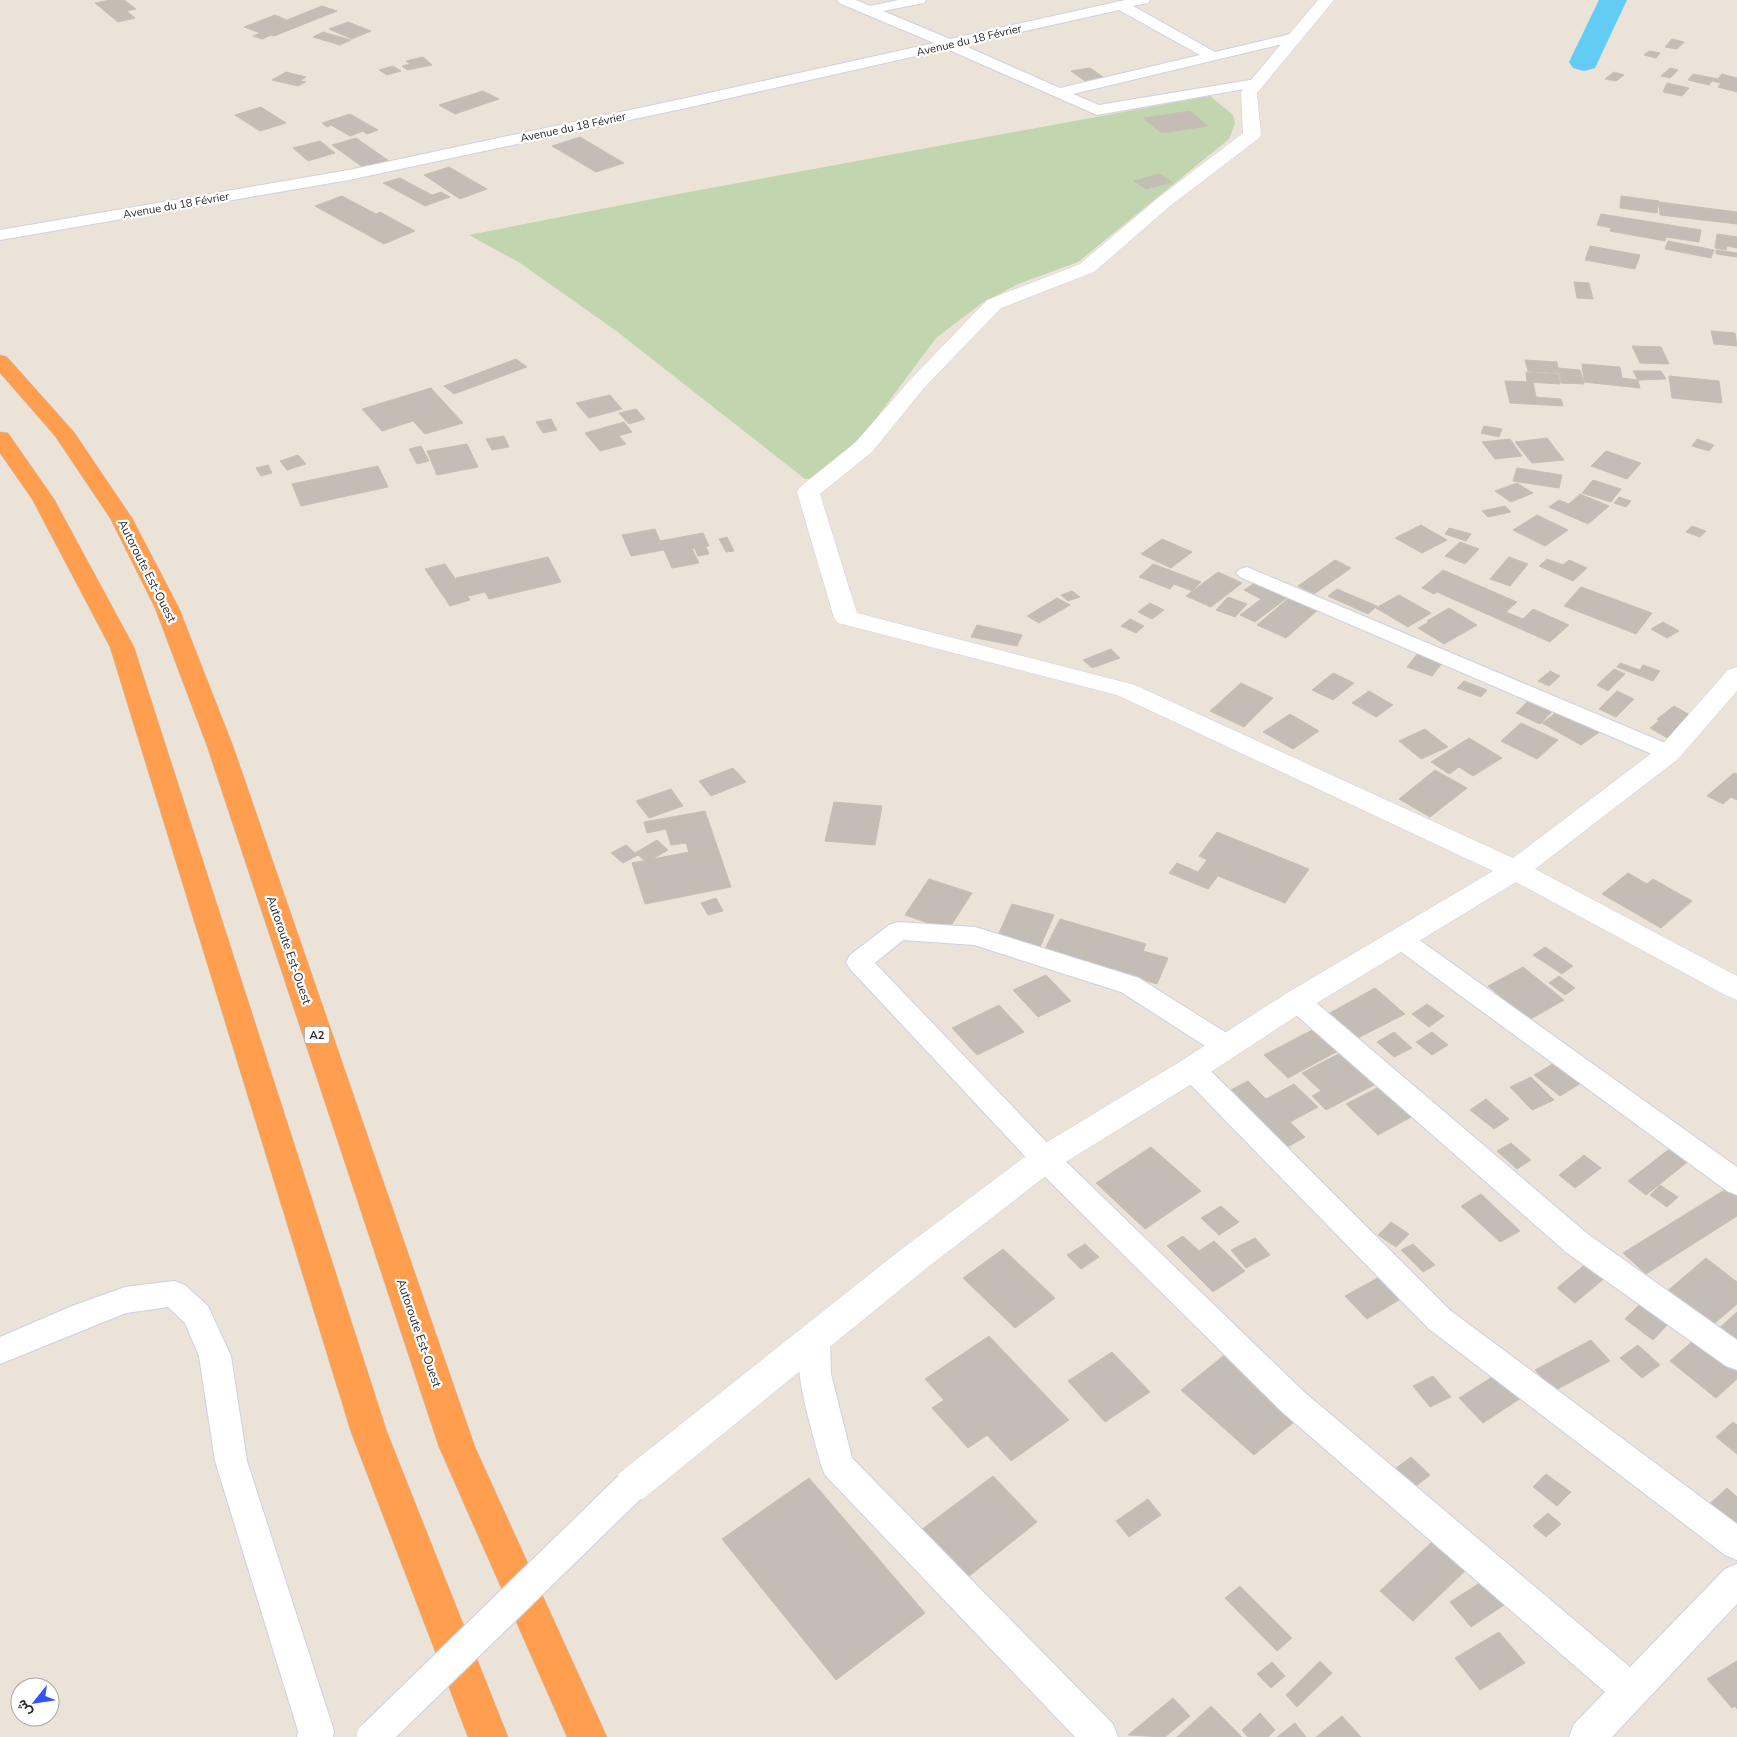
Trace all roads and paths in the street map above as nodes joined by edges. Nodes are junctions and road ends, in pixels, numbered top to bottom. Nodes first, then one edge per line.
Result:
1 (844, 0) edge
2 (919, 0) edge
3 (1143, 0) edge
4 (1326, 0) edge
5 (1121, 5) junction
6 (869, 10) junction
7 (1295, 37) junction
8 (951, 45) junction
9 (1212, 56) junction
10 (1256, 83) junction
11 (1058, 93) junction
12 (0, 235) edge
13 (0, 361) edge
14 (0, 438) edge
15 (1247, 572) dead end
16 (1737, 674) edge
17 (1669, 753) junction
18 (1515, 870) junction
19 (1402, 940) junction
20 (1737, 989) edge
21 (1297, 1001) junction
22 (1226, 1046) junction
23 (1192, 1069) junction
24 (1044, 1159) junction
25 (1737, 1183) edge
26 (814, 1339) junction
27 (0, 1351) edge
28 (1737, 1357) edge
29 (630, 1487) joint
30 (1737, 1544) edge
31 (1736, 1583) edge
32 (1631, 1691) junction
33 (315, 1737) edge
34 (373, 1737) edge
35 (488, 1737) edge
36 (587, 1737) edge
37 (1100, 1737) edge
38 (1587, 1737) edge

1 - 6 street
2 - 6 street
3 - 5 street, Avenue du 18 Février
4 - 7 street
5 - 8 street, Avenue du 18 Février
5 - 9 street
6 - 8 street
7 - 9 street
7 - 10 street
8 - 11 street
8 - 12 street, Avenue du 18 Février
9 - 11 street
10 - 11 street
10 - 18 street
13 - 36 highway, Autoroute Est-Ouest / A2
14 - 35 highway
15 - 17 street
16 - 17 street
17 - 18 street
18 - 19 street
18 - 20 street
19 - 21 street
19 - 25 street
21 - 22 street
21 - 28 street
22 - 23 street
22 - 24 street
23 - 24 street
23 - 30 street
24 - 26 street
24 - 32 street
26 - 29 street
26 - 37 street
27 - 33 street
29 - 34 street, bridge
31 - 32 street
32 - 38 street

